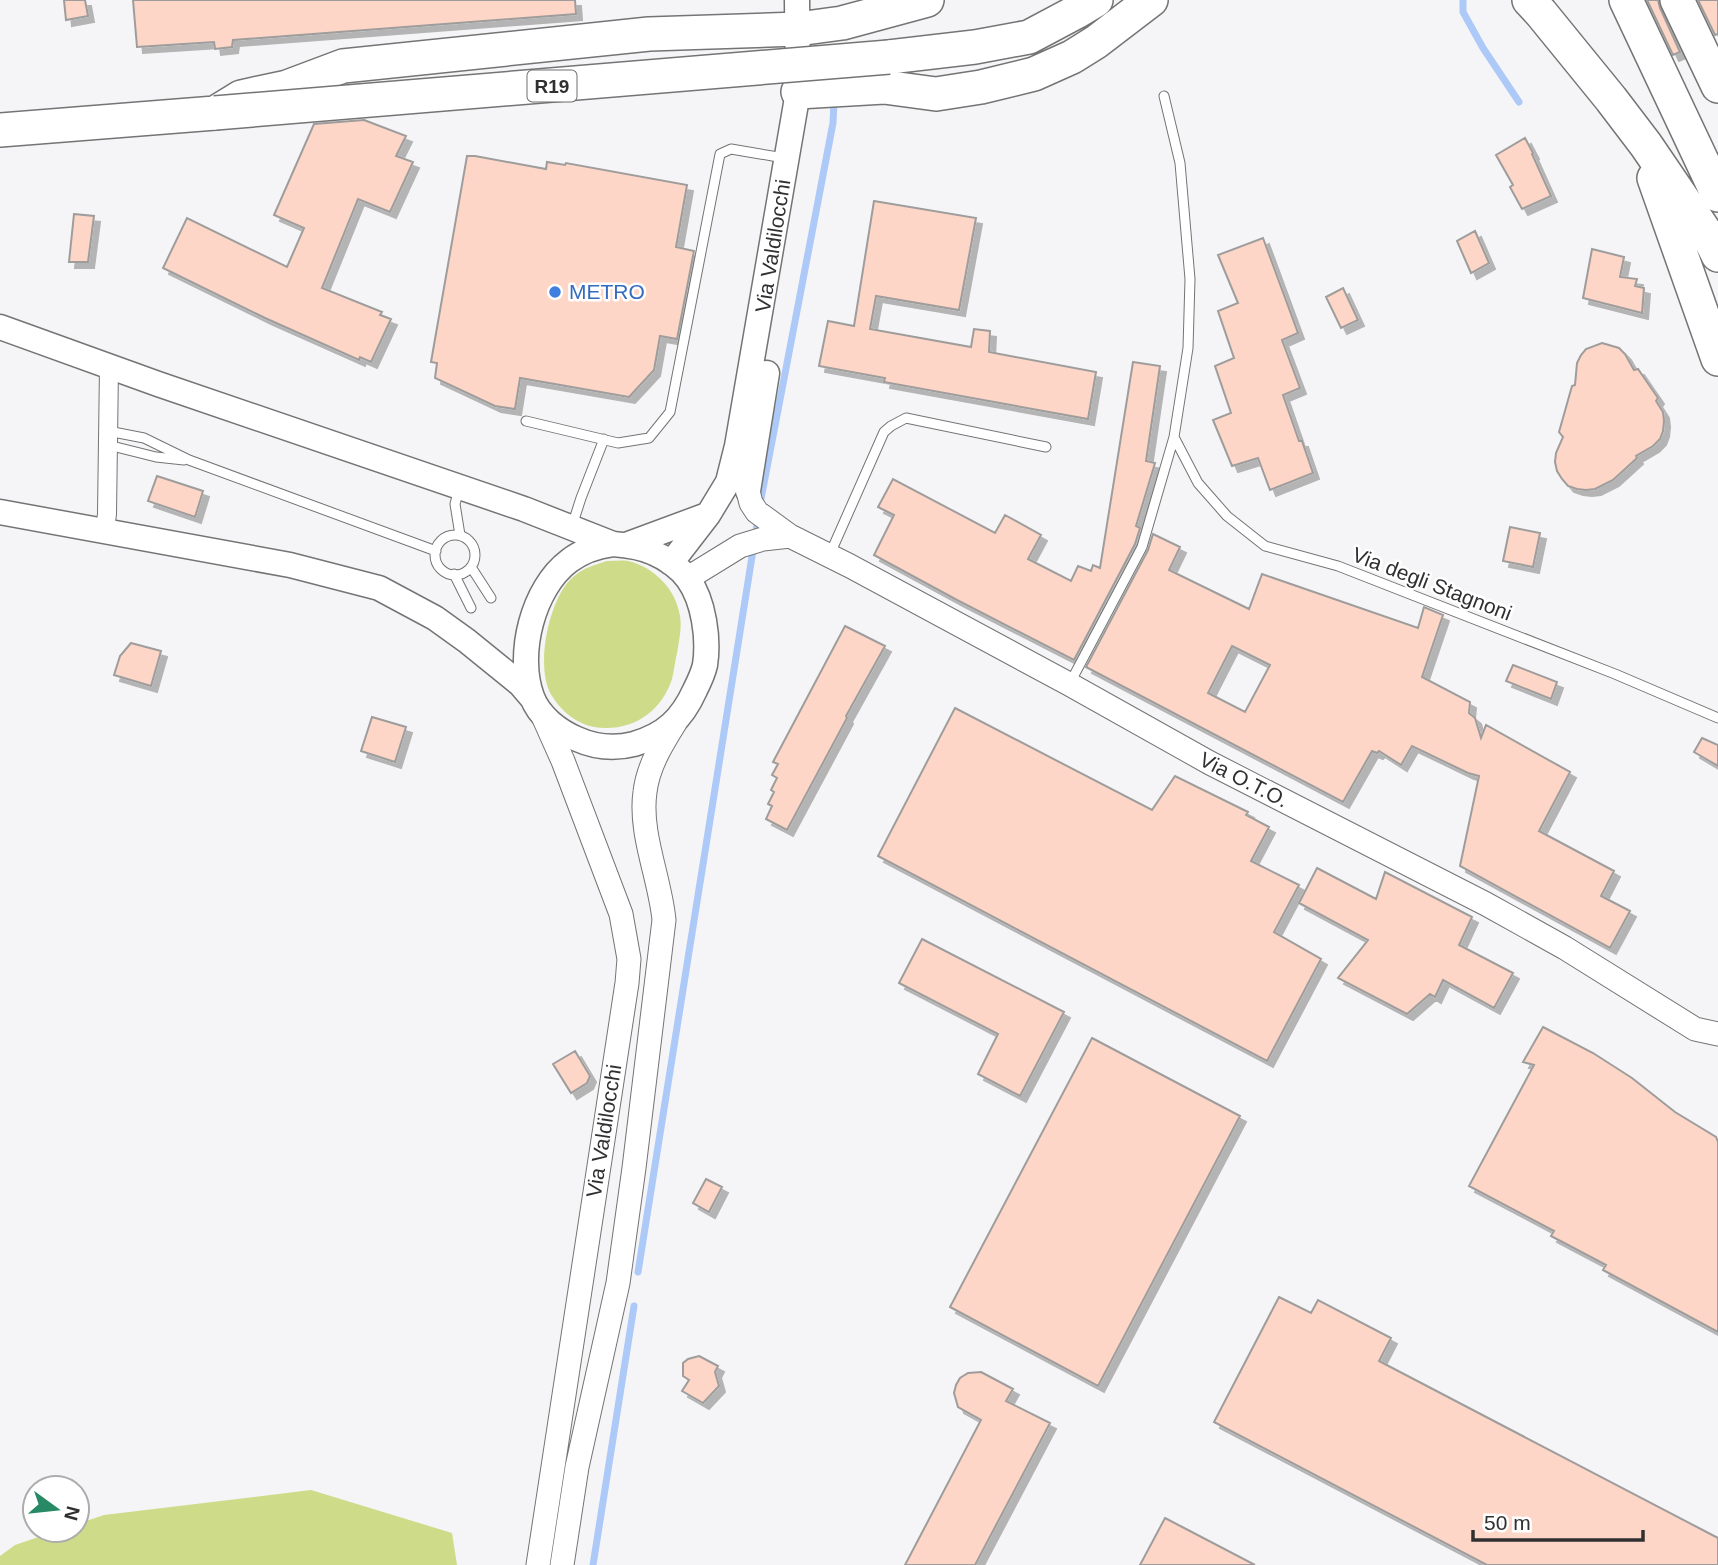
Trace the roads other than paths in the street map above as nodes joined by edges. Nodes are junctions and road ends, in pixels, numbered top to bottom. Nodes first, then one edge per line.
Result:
1 (928, 0) edge
2 (1096, 0) edge
3 (1151, 0) edge
4 (1529, 0) edge
5 (1626, 0) edge
6 (1677, 0) edge
7 (1695, 0) edge
8 (798, 14) edge
9 (1718, 54) edge
10 (1718, 86) edge
11 (797, 92) junction
12 (1164, 96) dead end
13 (1611, 99) junction
14 (215, 113) junction
15 (0, 130) edge
16 (787, 158) junction
17 (1718, 195) edge
18 (1718, 255) edge
19 (759, 317) junction
20 (0, 327) edge
21 (1718, 359) edge
22 (109, 367) junction
23 (526, 421) dead end
24 (1174, 437) junction
25 (108, 438) junction
26 (604, 439) junction
27 (1046, 447) dead end
28 (189, 460) junction
29 (460, 488) junction
30 (748, 491) joint
31 (0, 512) edge
32 (708, 515) junction
33 (572, 527) junction
34 (105, 530) junction
35 (460, 535) junction
36 (790, 536) junction
37 (620, 544) junction
38 (436, 551) junction
39 (830, 556) junction
40 (471, 567) junction
41 (679, 570) junction
42 (454, 574) junction
43 (491, 598) dead end
44 (471, 608) dead end
45 (1069, 684) junction
46 (537, 704) junction
47 (1718, 718) edge
48 (675, 723) junction
49 (1695, 1029) junction
50 (1718, 1034) edge
51 (1718, 1041) edge
52 (538, 1565) edge
53 (562, 1565) edge

1 - 8 highway
2 - 14 highway, R19, bridge
3 - 11 highway
4 - 13 highway
5 - 17 highway
6 - 10 highway
7 - 9 highway
8 - 11 main road, Via Valdilocchi
8 - 14 highway
11 - 16 main road, Via Valdilocchi
12 - 24 lane
13 - 18 highway
13 - 21 highway
14 - 15 highway, R19
16 - 19 main road, Via Valdilocchi
16 - 26 lane
19 - 30 main road, Via Valdilocchi
19 - 32 main road
20 - 22 main road
22 - 25 street
22 - 29 main road
23 - 26 lane
24 - 45 lane
24 - 47 lane, Via degli Stagnoni
25 - 28 lane
25 - 28 lane
25 - 34 street
26 - 33 lane
27 - 39 lane
28 - 38 lane
29 - 33 main road
29 - 35 lane
30 - 36 street, Via O.T.O.
31 - 34 main road
32 - 37 main road
32 - 41 main road
33 - 37 main road
34 - 46 main road
35 - 38 lane
35 - 40 lane
36 - 39 street, Via O.T.O.
36 - 41 street
37 - 41 main road
37 - 46 main road
38 - 42 lane
39 - 45 street, Via O.T.O.
40 - 42 lane
40 - 43 lane
41 - 48 main road
42 - 44 lane
45 - 49 street, Via O.T.O.
46 - 48 main road
46 - 52 street, Via Valdilocchi
48 - 53 street, Via Valdilocchi
49 - 50 street, Via O.T.O.
49 - 51 street, Via O.T.O.

